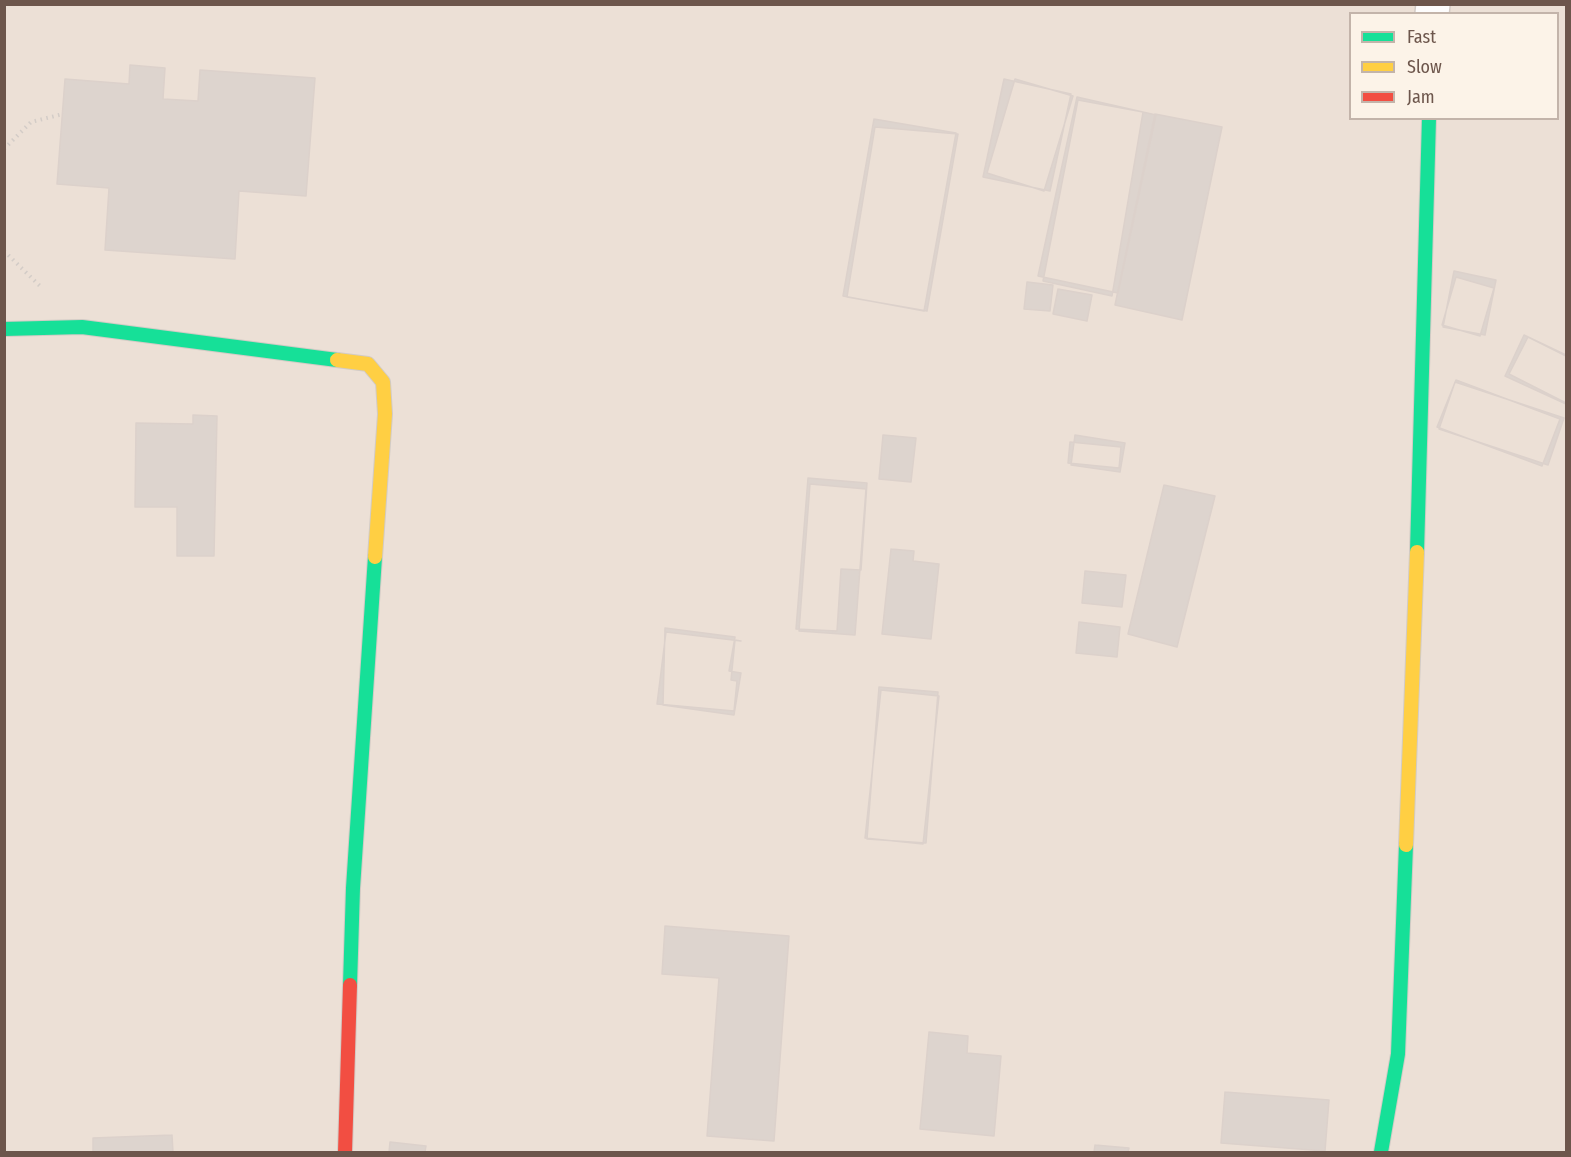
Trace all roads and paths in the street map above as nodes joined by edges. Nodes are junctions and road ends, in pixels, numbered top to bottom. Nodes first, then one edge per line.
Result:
1 (63, 114) dead end
2 (1429, 120) edge
3 (4, 149) edge
4 (4, 329) edge
5 (345, 1152) edge
6 (1381, 1152) edge

1 - 3 path
2 - 6 street
4 - 5 street

